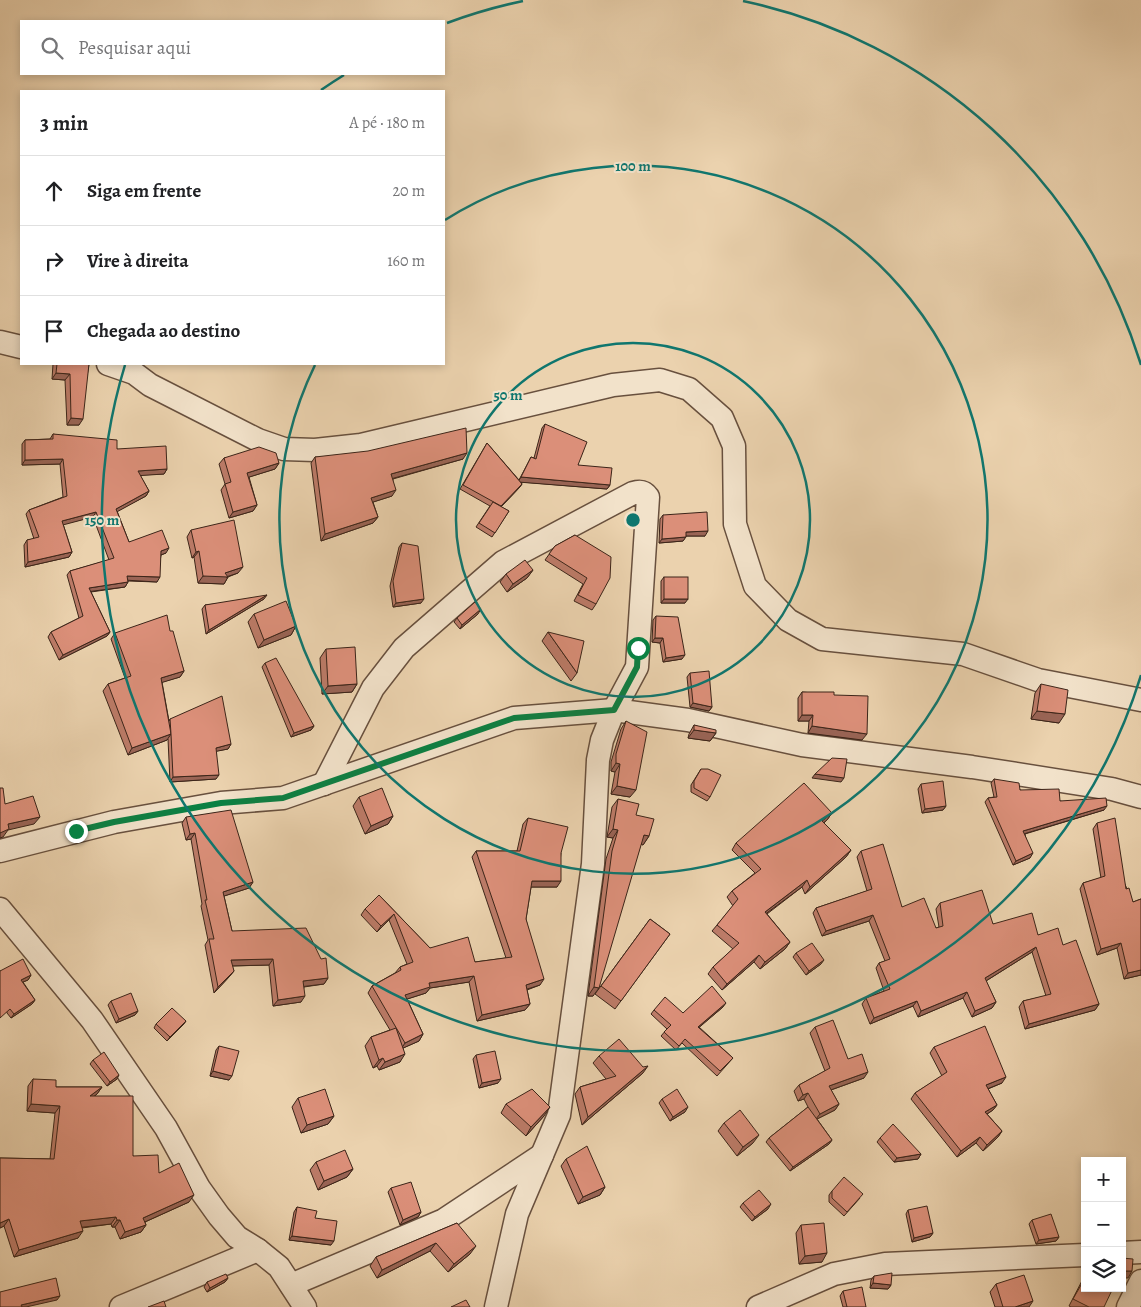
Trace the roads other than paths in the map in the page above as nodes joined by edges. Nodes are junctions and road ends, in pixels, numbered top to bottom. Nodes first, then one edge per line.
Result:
1 (0, 342) edge
2 (20, 346) edge
3 (111, 365) edge
4 (1141, 700) edge
5 (614, 710) junction
6 (324, 784) junction
7 (1141, 796) edge
8 (0, 851) edge
9 (0, 909) edge
10 (542, 1155) junction
11 (258, 1250) junction
12 (1141, 1252) edge
13 (1126, 1253) edge
14 (1081, 1255) edge
15 (1141, 1280) edge
16 (291, 1285) junction
17 (120, 1307) edge
18 (305, 1307) edge
19 (496, 1307) edge
20 (758, 1307) edge
21 (1128, 1307) edge

1 - 2 street
3 - 4 street
5 - 6 street
5 - 6 street
5 - 7 street
5 - 10 street
6 - 8 street
9 - 11 street
10 - 16 street
10 - 19 street
11 - 16 street
11 - 17 street
12 - 13 street
14 - 20 street
15 - 21 street
16 - 18 street

